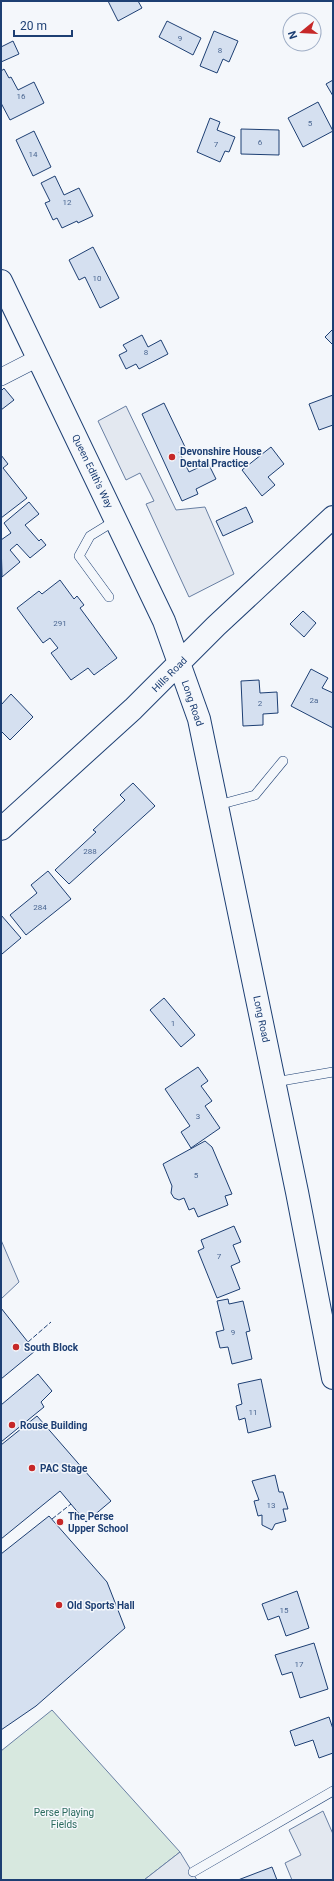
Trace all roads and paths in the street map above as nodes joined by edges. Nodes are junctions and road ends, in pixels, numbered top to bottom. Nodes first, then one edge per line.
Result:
1 (1, 281) edge
2 (38, 358) junction
3 (1, 377) edge
4 (333, 517) edge
5 (117, 519) junction
6 (109, 597) dead end
7 (179, 664) junction
8 (283, 761) dead end
9 (218, 805) junction
10 (1, 829) edge
11 (333, 1072) edge
12 (275, 1082) junction
13 (333, 1378) edge
14 (333, 1791) edge
15 (193, 1872) dead end

1 - 2 main road, Queen Edith's Way
2 - 3 street
2 - 5 main road, Queen Edith's Way
4 - 7 main road, Hills Road
5 - 6 lane
5 - 7 main road, Queen Edith's Way
7 - 9 main road, Long Road
7 - 10 main road, Hills Road
8 - 9 lane
9 - 12 main road, Long Road
11 - 12 lane
12 - 13 main road, Long Road
14 - 15 lane

